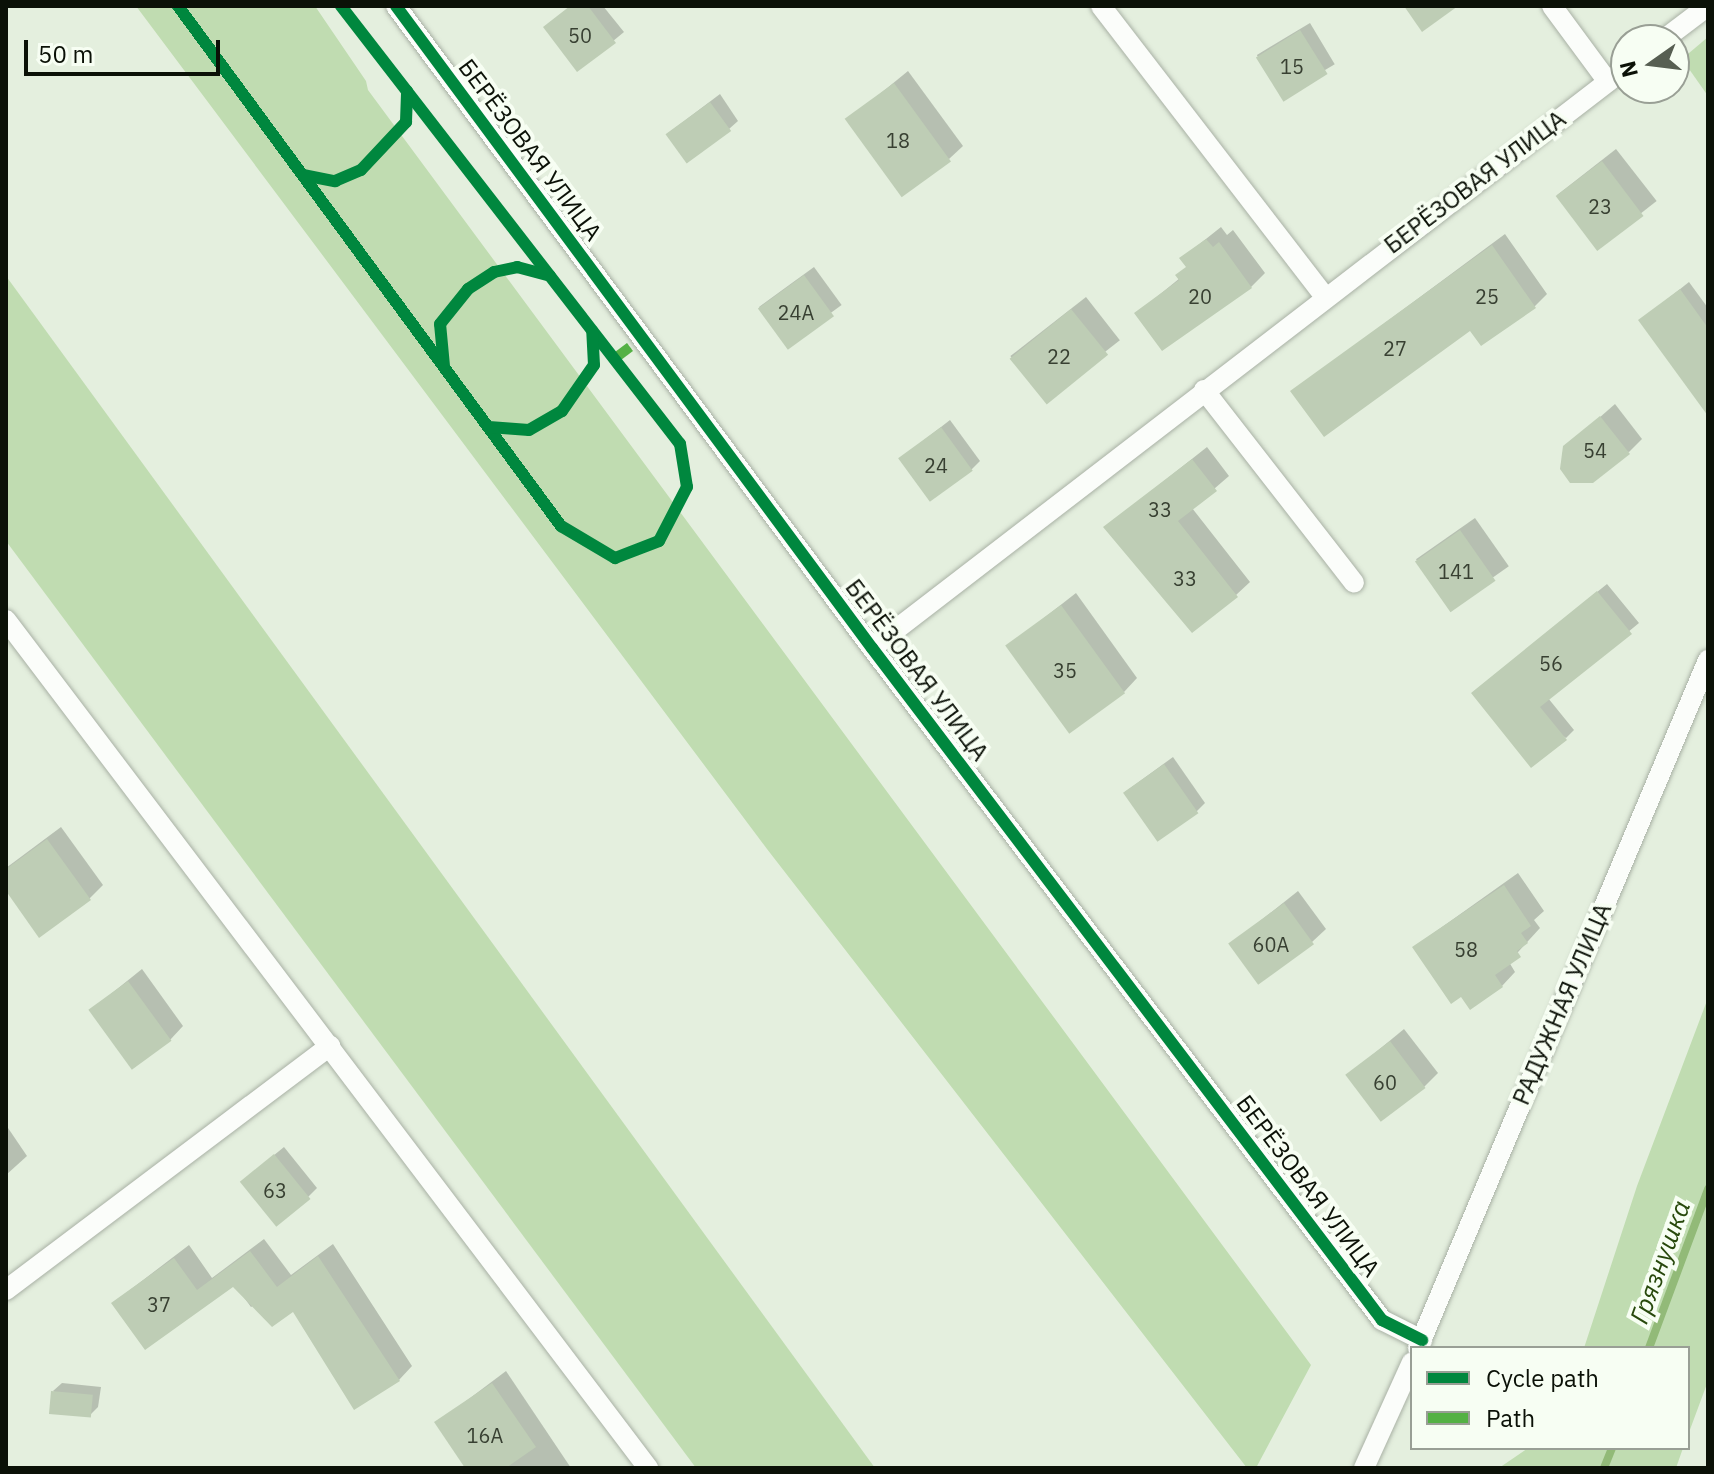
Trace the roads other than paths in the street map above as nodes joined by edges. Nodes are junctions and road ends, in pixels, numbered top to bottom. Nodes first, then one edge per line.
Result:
1 (396, 6) edge
2 (1101, 6) edge
3 (1552, 6) edge
4 (1708, 6) edge
5 (1684, 24) edge
6 (1608, 82) joint
7 (1324, 296) junction
8 (1204, 390) junction
9 (1354, 583) dead end
10 (6, 620) edge
11 (872, 648) junction
12 (1708, 660) edge
13 (330, 1046) junction
14 (6, 1290) edge
15 (1420, 1344) edge
16 (1410, 1366) edge
17 (648, 1468) edge
18 (1364, 1468) edge

1 - 11 street, БЕРЁЗОВАЯ УЛИЦА
2 - 7 street
3 - 6 street
4 - 5 street
6 - 7 street, БЕРЁЗОВАЯ УЛИЦА
7 - 8 street, БЕРЁЗОВАЯ УЛИЦА
8 - 9 street
8 - 11 street, БЕРЁЗОВАЯ УЛИЦА
10 - 13 street
11 - 15 street, БЕРЁЗОВАЯ УЛИЦА
12 - 15 street, РАДУЖНАЯ УЛИЦА
13 - 14 street
13 - 17 street
16 - 18 street

